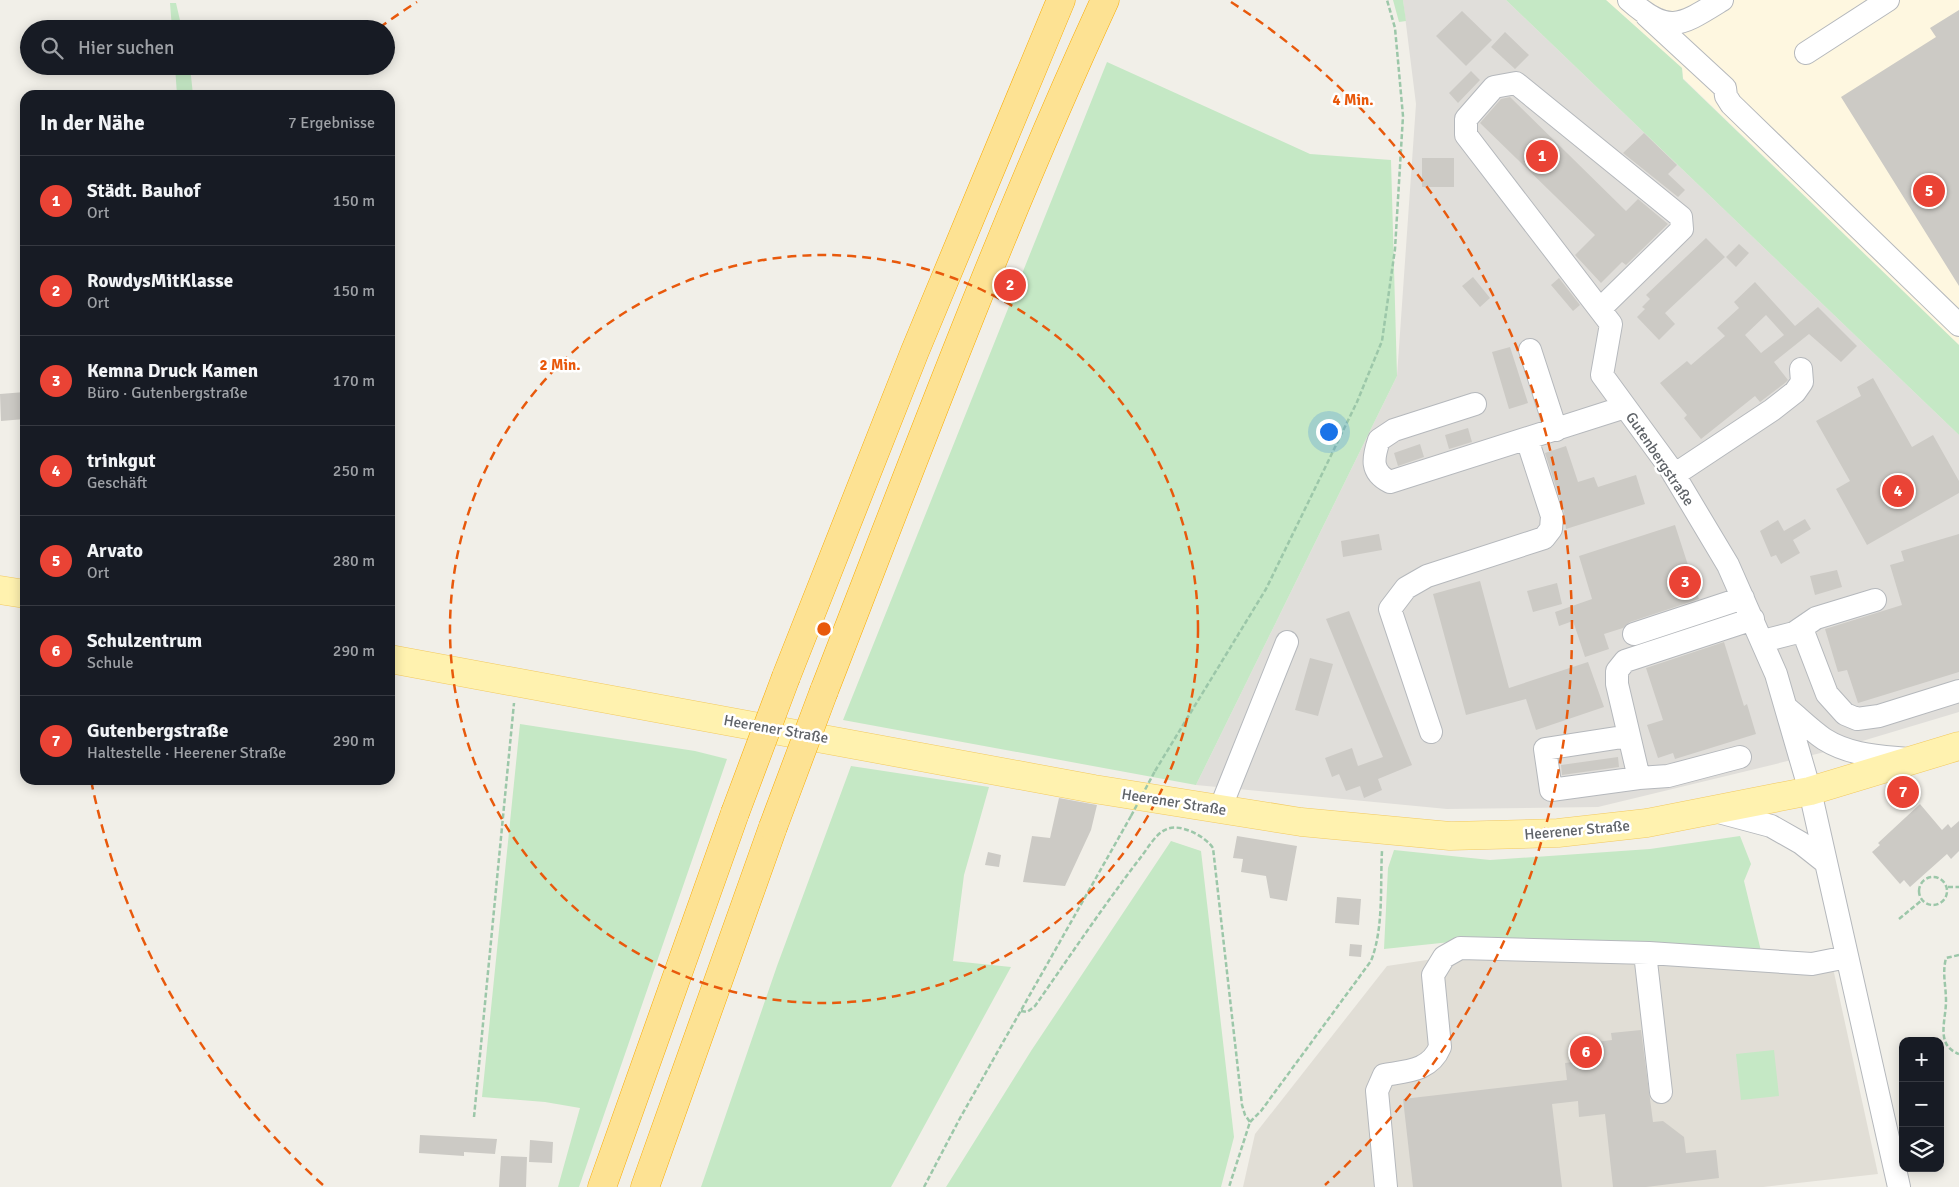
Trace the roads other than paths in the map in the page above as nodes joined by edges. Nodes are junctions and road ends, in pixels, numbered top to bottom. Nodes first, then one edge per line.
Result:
1 (1061, 0) edge
2 (1105, 0) edge
3 (1629, 0) edge
4 (1722, 0) edge
5 (1888, 0) edge
6 (1647, 16) junction
7 (1806, 53) dead end
8 (1600, 309) junction
9 (1959, 325) edge
10 (1530, 350) dead end
11 (1801, 368) dead end
12 (1475, 404) dead end
13 (1625, 407) junction
14 (1556, 430) junction
15 (1527, 439) junction
16 (1674, 475) junction
17 (0, 590) edge
18 (20, 593) edge
19 (1744, 598) junction
20 (1875, 600) dead end
21 (1753, 619) junction
22 (1794, 632) junction
23 (1634, 634) dead end
24 (1763, 641) junction
25 (1287, 642) dead end
26 (395, 660) edge
27 (1959, 691) edge
28 (1788, 709) junction
29 (1431, 732) dead end
30 (1630, 736) junction
31 (1959, 746) edge
32 (1740, 757) dead end
33 (1916, 760) junction
34 (1640, 778) junction
35 (1810, 791) junction
36 (1220, 809) junction
37 (1715, 811) junction
38 (1825, 862) junction
39 (1645, 953) junction
40 (1847, 957) junction
41 (1661, 1092) dead end
42 (602, 1187) edge
43 (645, 1187) edge
44 (1386, 1187) edge
45 (1899, 1187) edge

1 - 42 highway, bridge
2 - 43 highway, bridge
3 - 6 street
4 - 6 street
5 - 7 street
6 - 9 street
8 - 8 street
8 - 13 street, Gutenbergstraße
10 - 14 street
11 - 16 street
12 - 15 street
13 - 14 street
13 - 16 street, Gutenbergstraße
14 - 15 street
15 - 29 street
16 - 19 street, Gutenbergstraße
17 - 18 main road
19 - 21 street, Gutenbergstraße
19 - 23 street
20 - 22 street
21 - 24 street, Gutenbergstraße
21 - 30 street
22 - 24 street
22 - 27 street
24 - 28 street, Gutenbergstraße
25 - 36 street
26 - 36 main road, Heerener Straße
28 - 33 street
28 - 35 street, Gutenbergstraße
30 - 34 street
30 - 34 street
31 - 33 main road, Heerener Straße
32 - 34 street
33 - 35 main road, Heerener Straße
35 - 37 main road, Heerener Straße
35 - 38 street, Gutenbergstraße
36 - 37 main road, Heerener Straße
37 - 38 street
38 - 40 street, Gutenbergstraße
39 - 40 street
39 - 41 street
39 - 44 street
40 - 45 street, Gutenbergstraße

